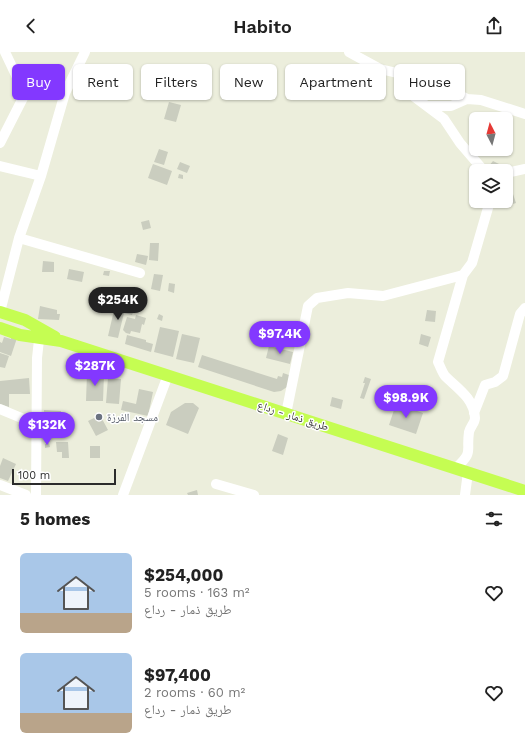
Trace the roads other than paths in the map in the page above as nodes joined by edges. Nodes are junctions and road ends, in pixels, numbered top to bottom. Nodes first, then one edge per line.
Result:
1 (5, 52) edge
2 (85, 52) edge
3 (349, 52) edge
4 (394, 72) edge
5 (467, 99) joint
6 (419, 100) edge
7 (427, 106) junction
8 (525, 114) edge
9 (0, 143) edge
10 (478, 164) edge
11 (0, 166) edge
12 (525, 169) edge
13 (513, 172) edge
14 (41, 176) junction
15 (488, 208) edge
16 (19, 238) junction
17 (140, 273) dead end
18 (463, 275) junction
19 (525, 308) edge
20 (0, 312) edge
21 (0, 328) edge
22 (40, 333) junction
23 (168, 375) junction
24 (0, 409) edge
25 (474, 413) junction
26 (286, 414) junction
27 (36, 424) junction
28 (456, 468) junction
29 (468, 472) junction
30 (0, 485) edge
31 (525, 490) edge
32 (26, 495) edge
33 (36, 495) edge
34 (123, 495) edge
35 (218, 495) edge
36 (254, 495) edge
37 (466, 495) edge

1 - 9 street
2 - 14 street
3 - 4 street
5 - 7 street
5 - 8 street
6 - 7 street
7 - 10 street
11 - 14 street
12 - 13 street
14 - 16 street
15 - 18 street
16 - 17 street
16 - 20 street
18 - 25 street
18 - 26 street
19 - 25 street
20 - 22 main road
21 - 22 main road, طريق ذمار - رداع
22 - 23 main road, طريق ذمار - رداع
22 - 27 street
23 - 26 main road, طريق ذمار - رداع
23 - 34 street
24 - 27 street
25 - 28 street
26 - 28 main road, طريق ذمار - رداع
27 - 33 street
28 - 29 main road, طريق ذمار - رداع
29 - 31 main road, طريق ذمار - رداع
29 - 37 street
30 - 32 street
35 - 36 street

